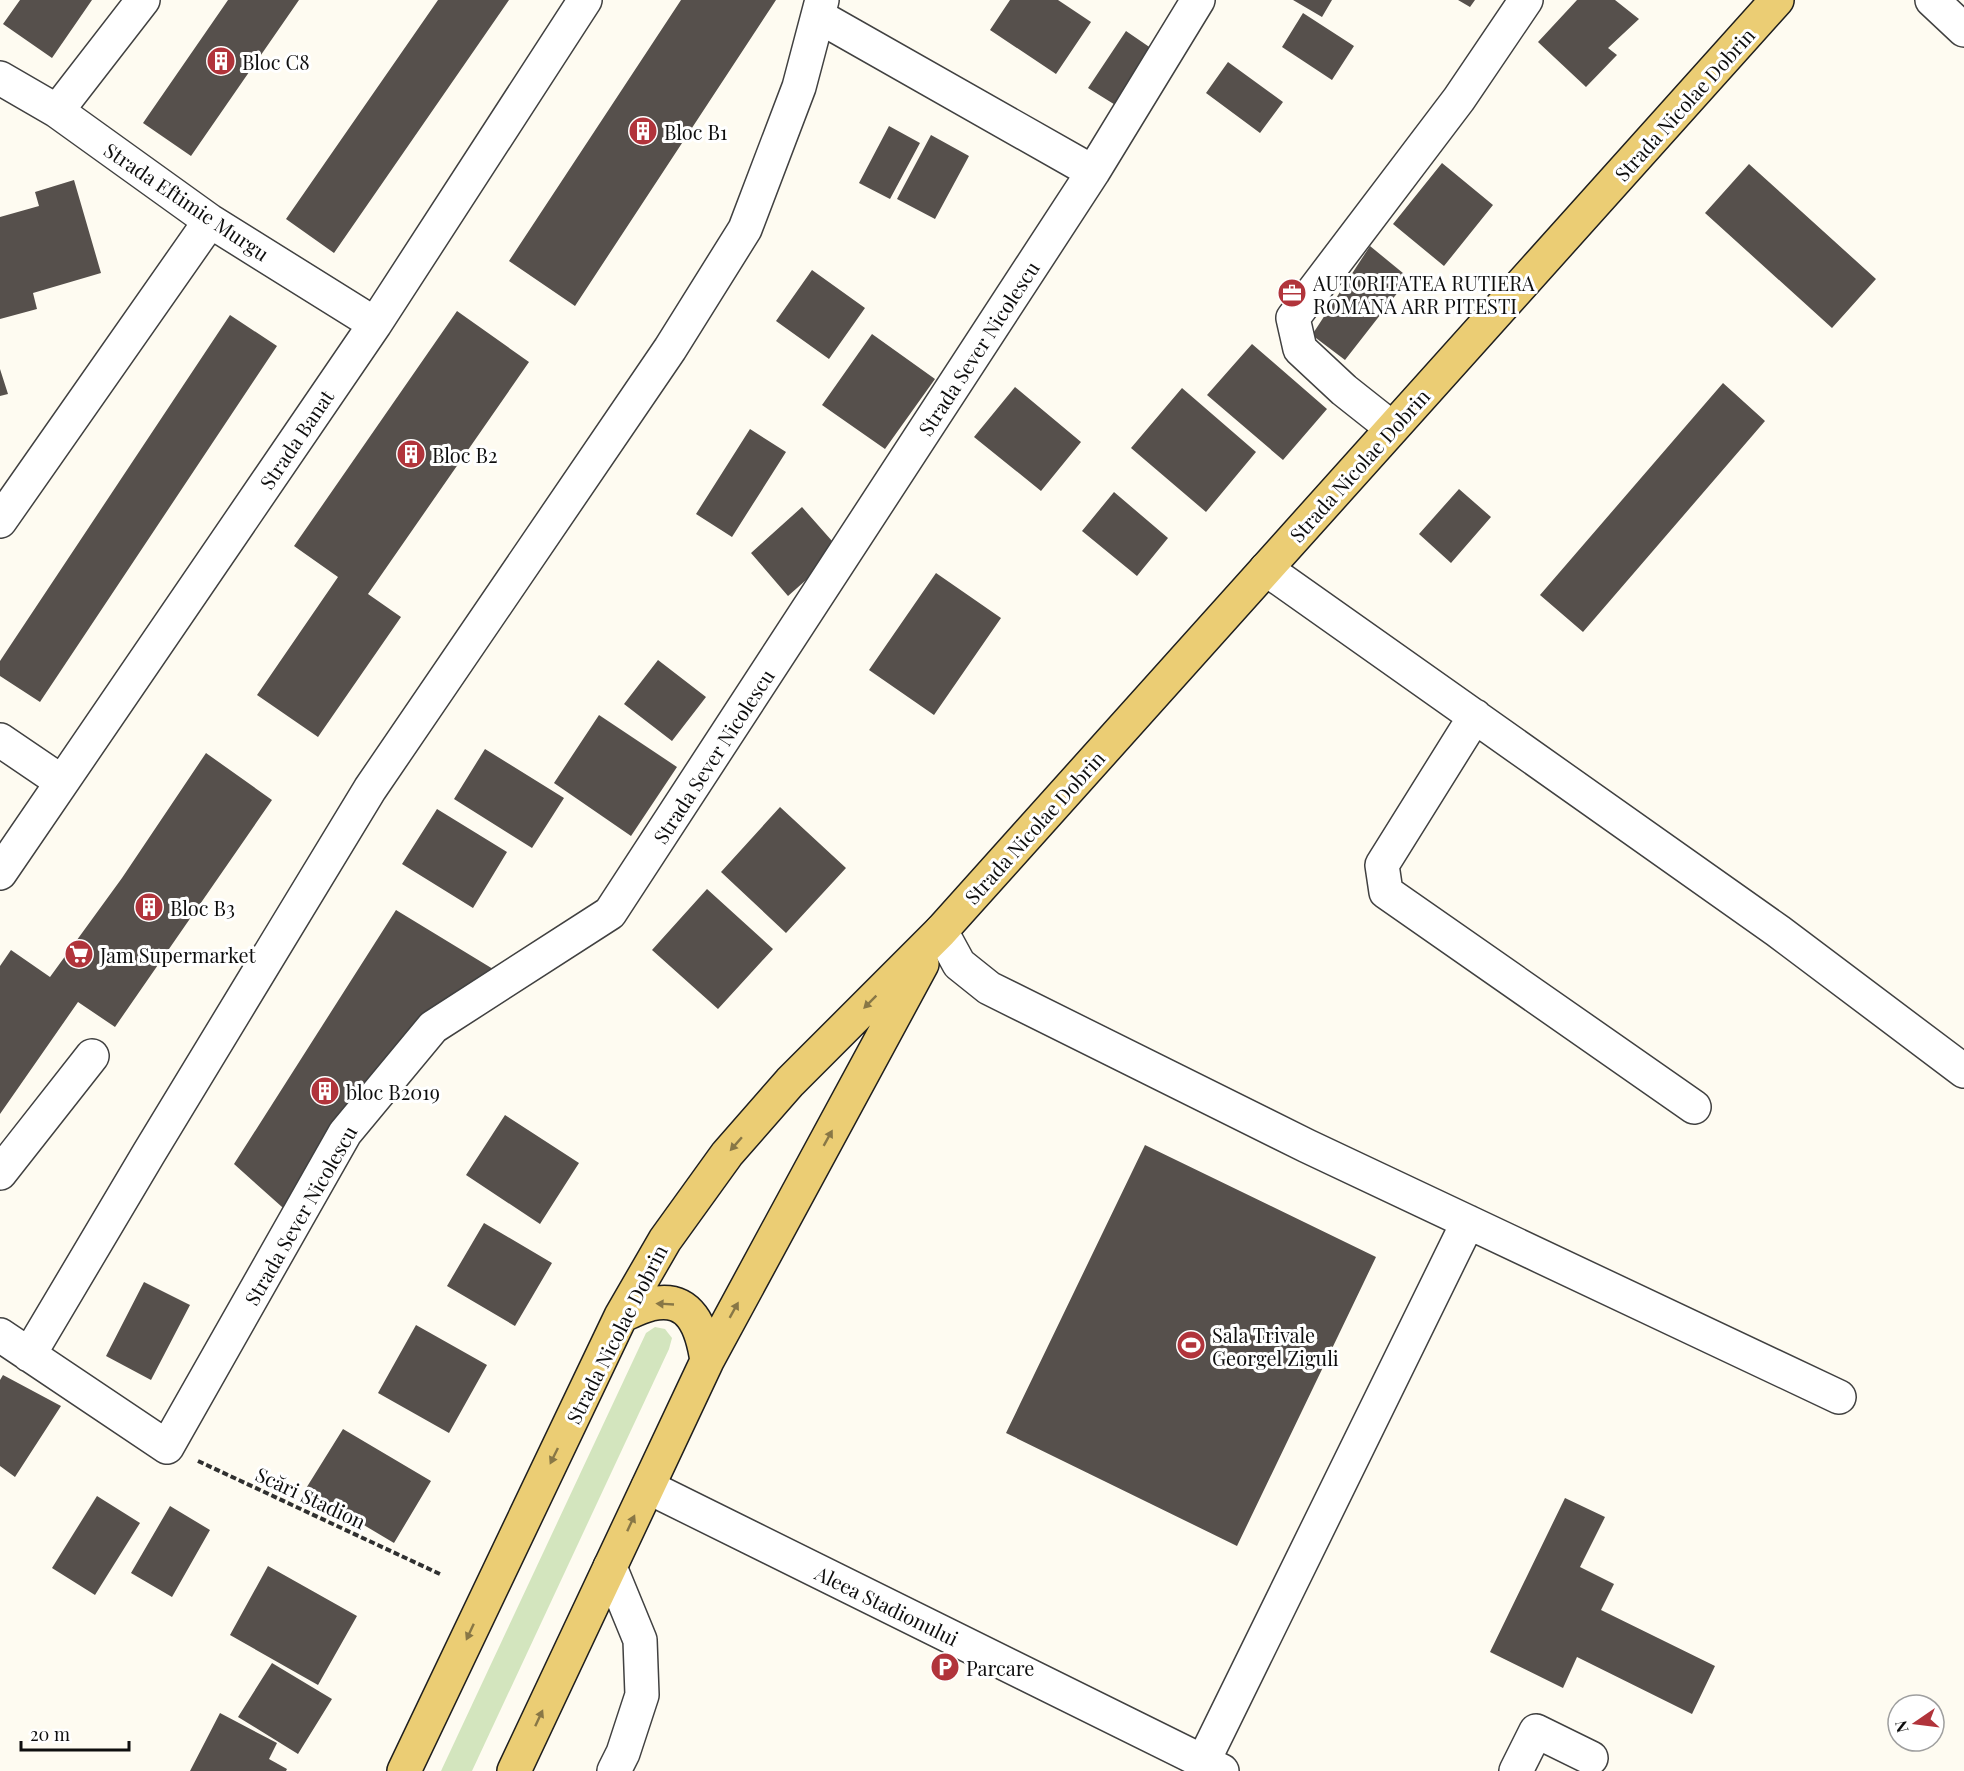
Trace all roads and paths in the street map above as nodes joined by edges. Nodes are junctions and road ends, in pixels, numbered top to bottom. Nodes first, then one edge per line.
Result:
1 (143, 0) edge
2 (585, 0) edge
3 (1198, 0) edge
4 (1526, 0) edge
5 (1777, 0) edge
6 (1932, 0) edge
7 (820, 8) edge
8 (1964, 30) edge
9 (0, 78) edge
10 (57, 111) junction
11 (1093, 172) junction
12 (210, 221) junction
13 (375, 324) junction
14 (1392, 428) junction
15 (0, 521) edge
16 (1266, 569) junction
17 (1475, 716) junction
18 (0, 741) edge
19 (62, 782) junction
20 (0, 873) edge
21 (940, 931) junction
22 (92, 1056) dead end
23 (1964, 1071) edge
24 (1694, 1107) dead end
25 (0, 1173) edge
26 (1468, 1222) junction
27 (621, 1316) junction
28 (0, 1335) edge
29 (29, 1355) junction
30 (706, 1361) junction
31 (1839, 1397) dead end
32 (167, 1447) junction
33 (648, 1487) junction
34 (610, 1567) junction
35 (442, 1575) dead end
36 (1591, 1758) dead end
37 (1213, 1766) edge
38 (404, 1771) edge
39 (514, 1771) edge
40 (614, 1771) edge
41 (1516, 1771) edge

1 - 10 street
2 - 13 street, Strada Banat
3 - 11 street, Strada Sever Nicolescu
4 - 14 street
5 - 14 main road, Strada Nicolae Dobrin
6 - 8 street
7 - 11 street
7 - 29 street
9 - 10 street, Strada Eftimie Murgu
10 - 12 street, Strada Eftimie Murgu
11 - 32 street, Strada Sever Nicolescu
12 - 13 street, Strada Eftimie Murgu
12 - 15 street
13 - 19 street, Strada Banat
14 - 16 main road, Strada Nicolae Dobrin
16 - 17 street
16 - 21 main road, Strada Nicolae Dobrin
17 - 23 street
17 - 24 street
18 - 19 street
19 - 20 street, Strada Banat
21 - 26 street
21 -> 27 main road, Strada Nicolae Dobrin
30 -> 21 main road, Strada Nicolae Dobrin
22 - 25 street
26 - 31 street
26 - 37 street
30 -> 27 main road
27 -> 38 main road, Strada Nicolae Dobrin
28 - 29 street
29 - 32 street
30 - 33 main road, Strada Nicolae Dobrin
32 - 35 path, Scări Stadion
34 -> 33 main road, Strada Nicolae Dobrin
33 - 37 street, Aleea Stadionului
39 -> 34 main road, Strada Nicolae Dobrin
34 - 40 street
36 - 41 street

